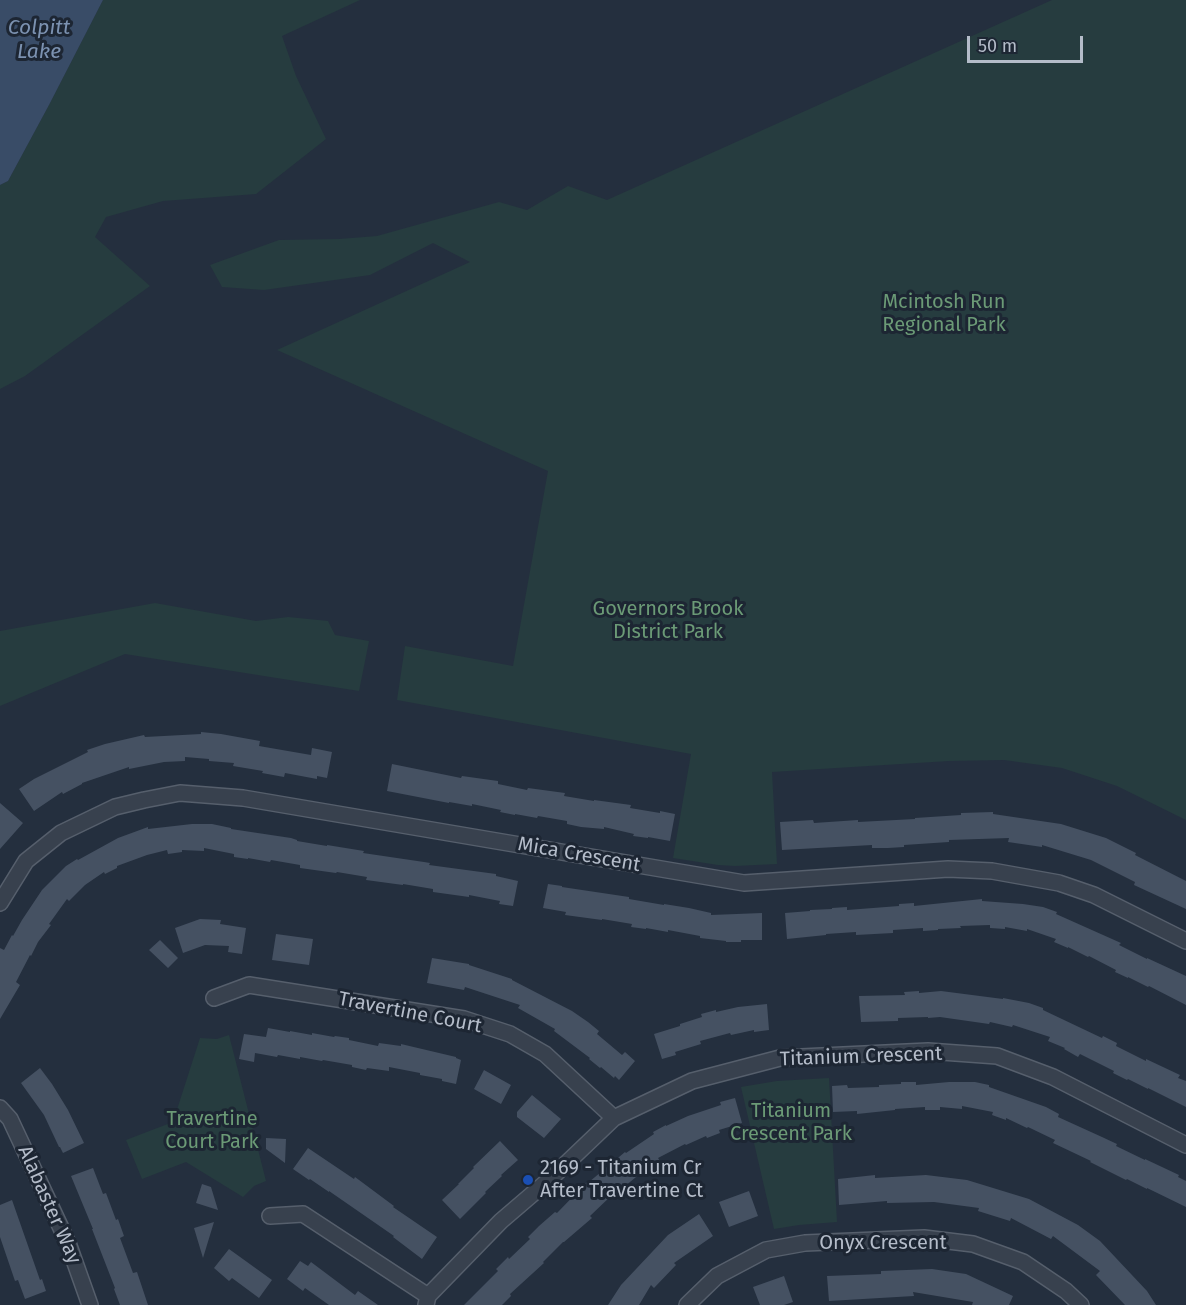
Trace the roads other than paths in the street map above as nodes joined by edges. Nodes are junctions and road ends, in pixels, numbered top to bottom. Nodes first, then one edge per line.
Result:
1 (0, 903) edge
2 (1186, 941) edge
3 (214, 998) dead end
4 (0, 1108) edge
5 (614, 1118) junction
6 (1186, 1145) edge
7 (270, 1216) dead end
8 (427, 1301) edge
9 (90, 1305) edge
10 (687, 1305) edge
11 (1081, 1305) edge

1 - 2 street, Mica Crescent
3 - 5 street, Travertine Court
4 - 9 street, Alabaster Way
5 - 6 street, Titanium Crescent
5 - 8 street, Titanium Crescent
7 - 8 street
10 - 11 street, Onyx Crescent

